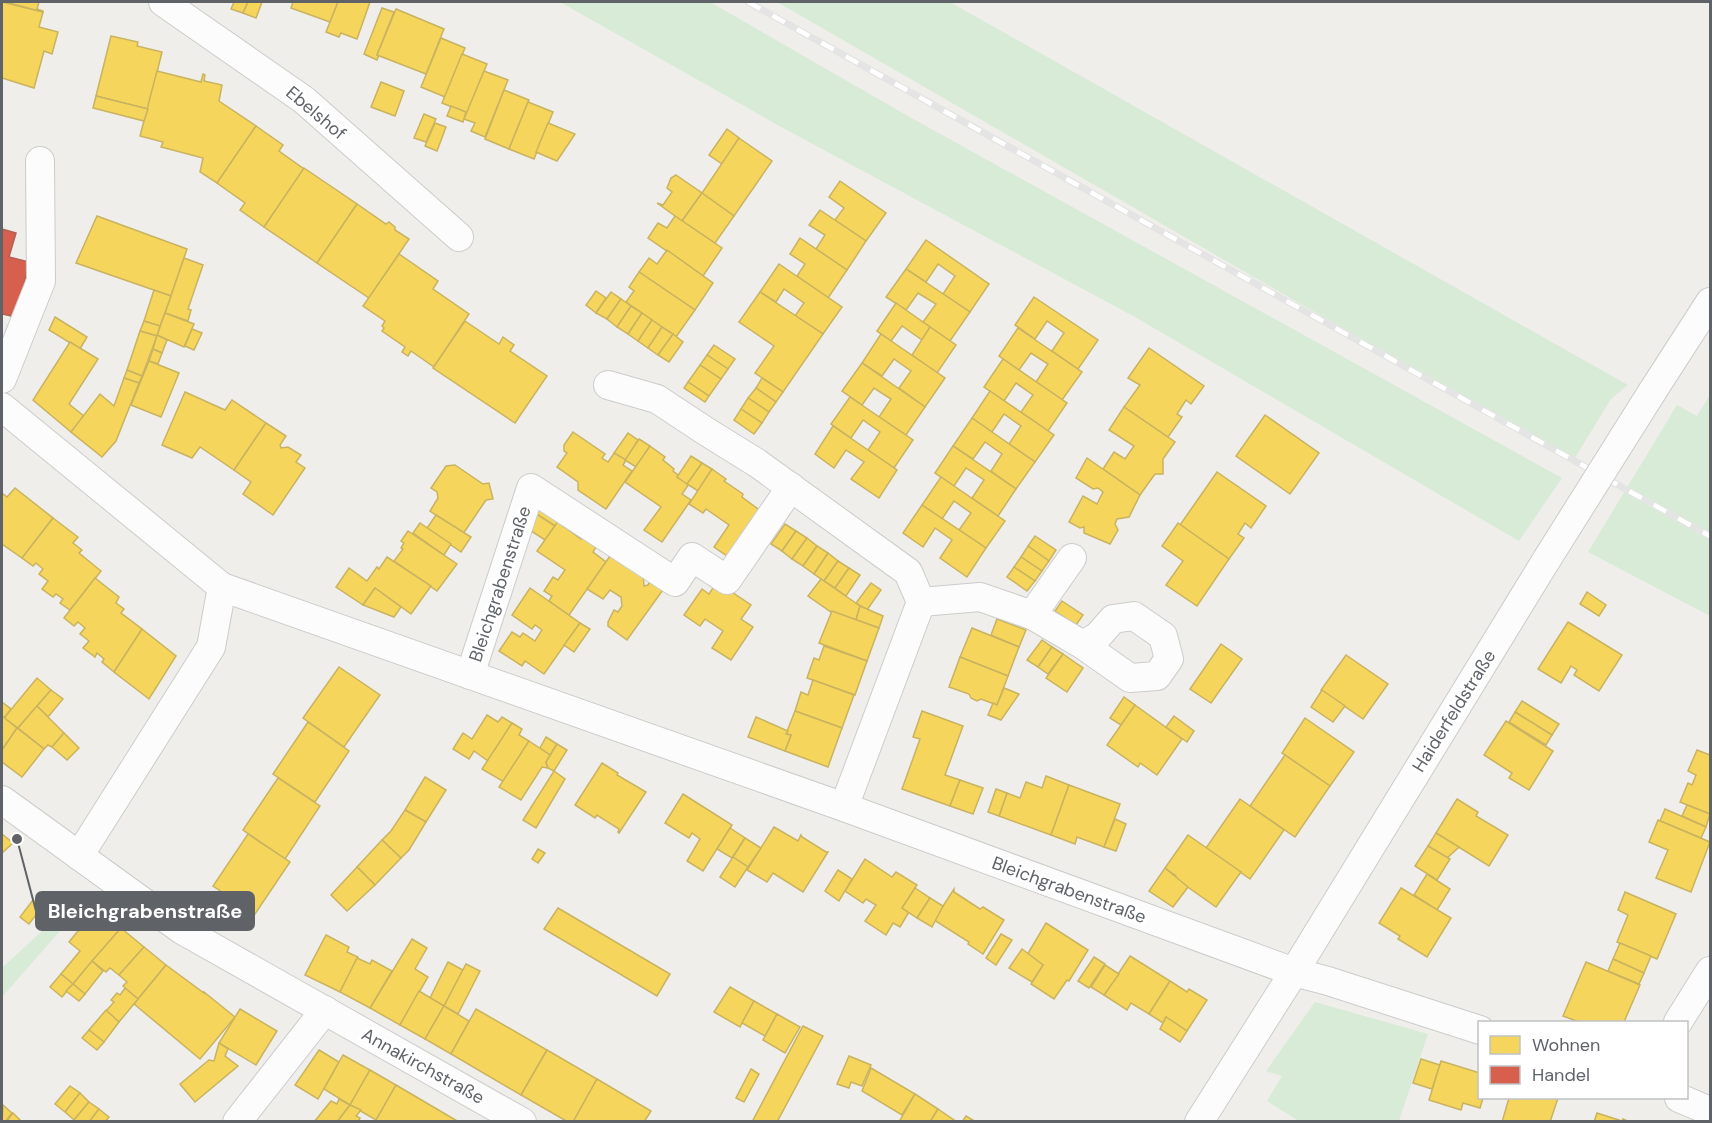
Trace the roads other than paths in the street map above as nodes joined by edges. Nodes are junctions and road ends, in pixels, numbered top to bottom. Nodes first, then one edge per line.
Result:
1 (163, 2) edge
2 (40, 161) dead end
3 (459, 237) dead end
4 (1710, 302) edge
5 (2, 379) edge
6 (608, 385) dead end
7 (2, 407) edge
8 (791, 488) junction
9 (1072, 558) dead end
10 (222, 587) junction
11 (921, 602) junction
12 (1032, 615) junction
13 (1083, 645) dead end
14 (470, 675) junction
15 (2, 800) edge
16 (844, 807) junction
17 (79, 856) junction
18 (1710, 971) edge
19 (1294, 972) junction
20 (325, 1010) junction
21 (1679, 1021) edge
22 (1478, 1029) edge
23 (1681, 1099) edge
24 (1710, 1111) edge
25 (237, 1122) edge
26 (522, 1122) edge
27 (1199, 1122) edge

1 - 3 street, Ebelshof
2 - 5 street
4 - 19 street, Haiderfeldstraße, bridge
6 - 8 street
7 - 10 street, Bleichgrabenstraße
8 - 11 street
8 - 14 street, Bleichgrabenstraße
9 - 12 street
10 - 14 street, Bleichgrabenstraße
10 - 17 street
11 - 12 street
11 - 16 street
12 - 13 street
14 - 16 street, Bleichgrabenstraße
15 - 17 street, Annakirchstraße
16 - 19 street, Bleichgrabenstraße
17 - 20 street, Annakirchstraße
18 - 21 street
19 - 22 street, Bleichgrabenstraße
19 - 27 street, Haiderfeldstraße
20 - 25 street
20 - 26 street, Annakirchstraße
23 - 24 street

